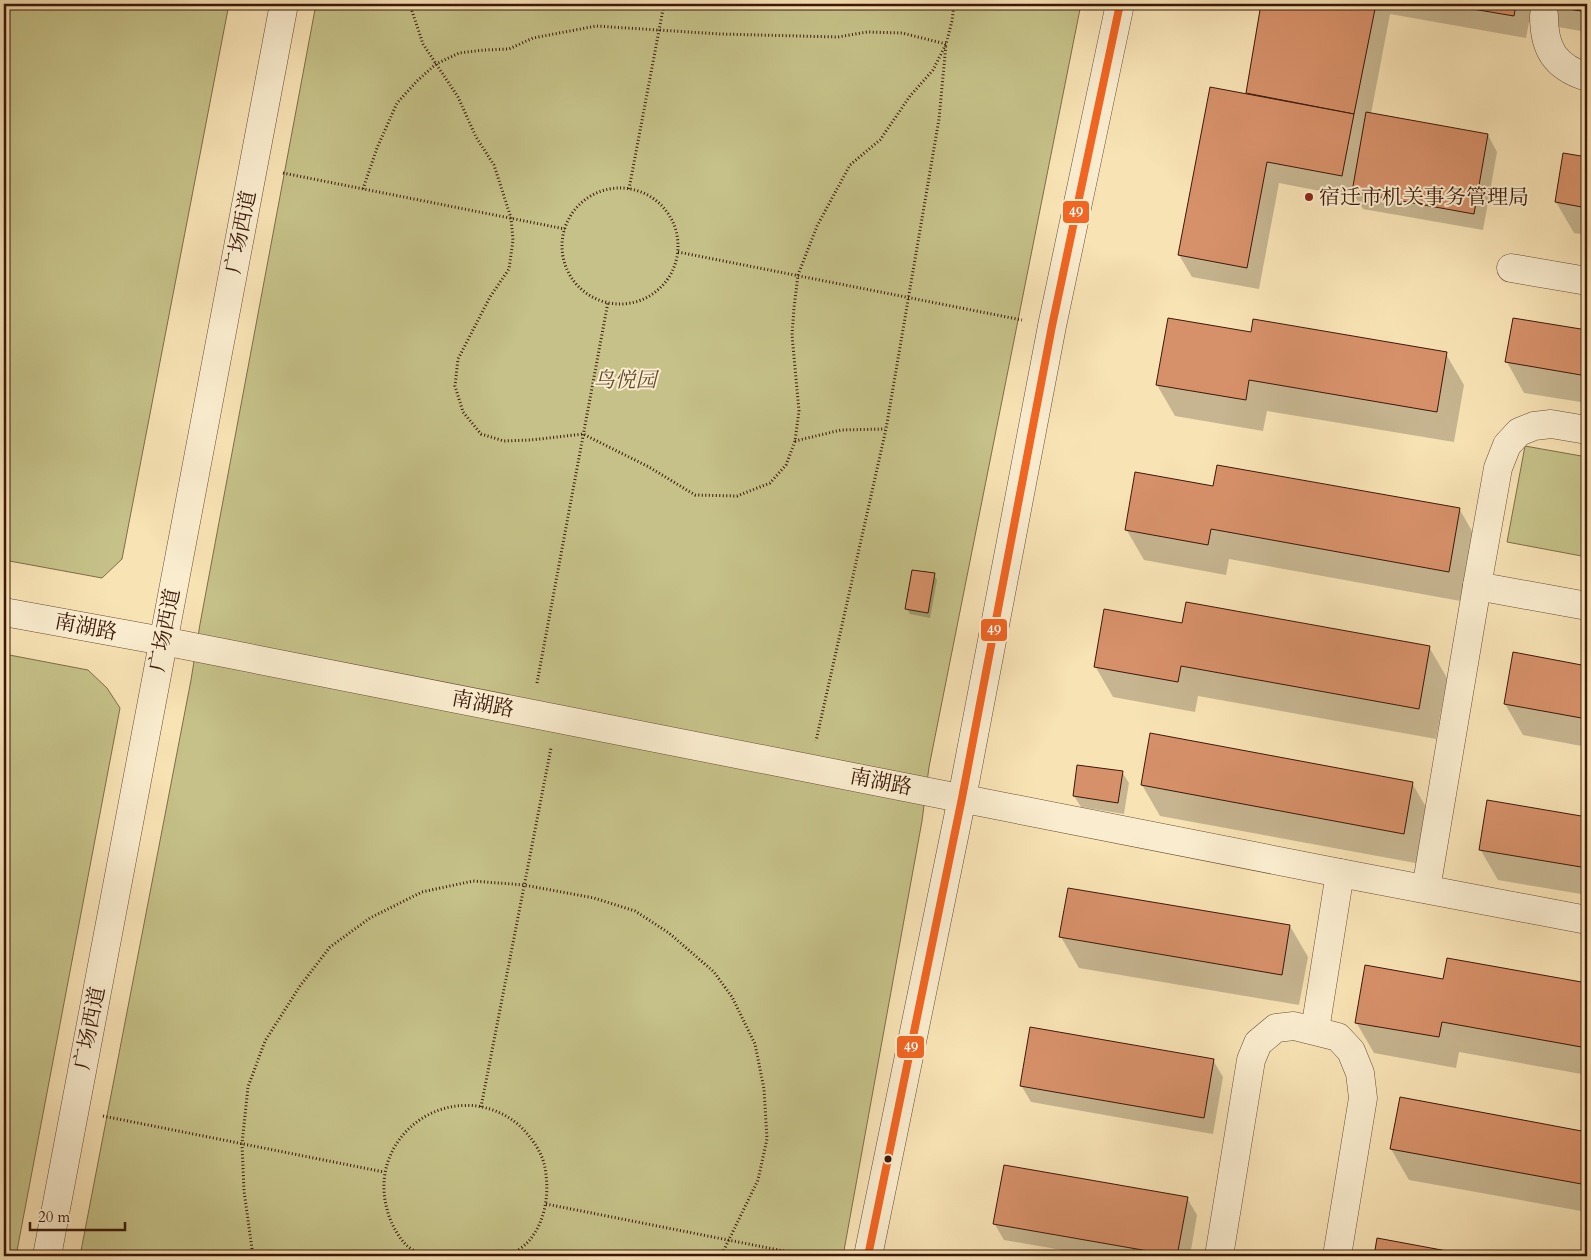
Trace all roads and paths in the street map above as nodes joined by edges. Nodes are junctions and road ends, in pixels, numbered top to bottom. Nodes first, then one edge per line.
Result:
1 (284, 4) edge
2 (412, 4) edge
3 (664, 4) edge
4 (954, 4) edge
5 (1120, 4) edge
6 (1544, 16) dead end
7 (659, 30) junction
8 (946, 44) junction
9 (436, 64) junction
10 (1587, 77) edge
11 (253, 167) junction
12 (363, 189) junction
13 (629, 189) junction
14 (511, 218) junction
15 (565, 229) junction
16 (678, 252) junction
17 (1511, 268) dead end
18 (798, 275) junction
19 (1587, 281) edge
20 (909, 298) junction
21 (608, 302) junction
22 (1052, 326) junction
23 (886, 429) junction
24 (1587, 430) edge
25 (584, 434) junction
26 (795, 441) junction
27 (1477, 586) junction
28 (1587, 606) edge
29 (4, 612) edge
30 (163, 641) junction
31 (544, 716) junction
32 (809, 768) junction
33 (962, 798) junction
34 (1340, 873) junction
35 (524, 885) junction
36 (1426, 889) junction
37 (1587, 920) edge
38 (1315, 1030) junction
39 (481, 1107) junction
40 (74, 1111) junction
41 (242, 1144) junction
42 (384, 1172) junction
43 (546, 1204) junction
44 (728, 1240) junction
45 (47, 1256) edge
46 (254, 1256) edge
47 (422, 1256) edge
48 (510, 1256) edge
49 (721, 1256) edge
50 (808, 1256) edge
51 (868, 1256) edge
52 (1219, 1256) edge
53 (1337, 1256) edge

1 - 11 street, 广场西道
2 - 9 path
3 - 7 path
4 - 8 path
5 - 22 street
6 - 10 street
7 - 8 path
7 - 9 path
7 - 13 path
8 - 18 path
8 - 20 path
9 - 12 path
9 - 14 path
11 - 12 path
11 - 30 street, 广场西道
12 - 14 path
13 - 15 path
13 - 16 path
14 - 15 path
14 - 25 path
15 - 21 path
16 - 18 path
16 - 21 path
17 - 19 street
18 - 20 path
18 - 26 path
20 - 22 path
20 - 23 path
21 - 25 path
22 - 33 street
23 - 26 path
23 - 32 path
24 - 27 street
25 - 26 path
25 - 31 path
27 - 28 street
27 - 36 street
29 - 30 street, 南湖路
30 - 31 street, 南湖路
30 - 40 street, 广场西道
31 - 32 street, 南湖路
31 - 35 path
32 - 33 street, 南湖路
33 - 34 street, 南湖路
33 - 51 street
34 - 36 street, 南湖路
34 - 38 street
35 - 39 path
35 - 41 path
35 - 44 path
36 - 37 street, 南湖路
38 - 52 street
38 - 53 street
39 - 42 path
39 - 43 path
40 - 41 path
40 - 45 street, 广场西道
41 - 42 path
41 - 46 path
42 - 47 path
43 - 44 path
43 - 48 path
44 - 49 path
44 - 50 path

